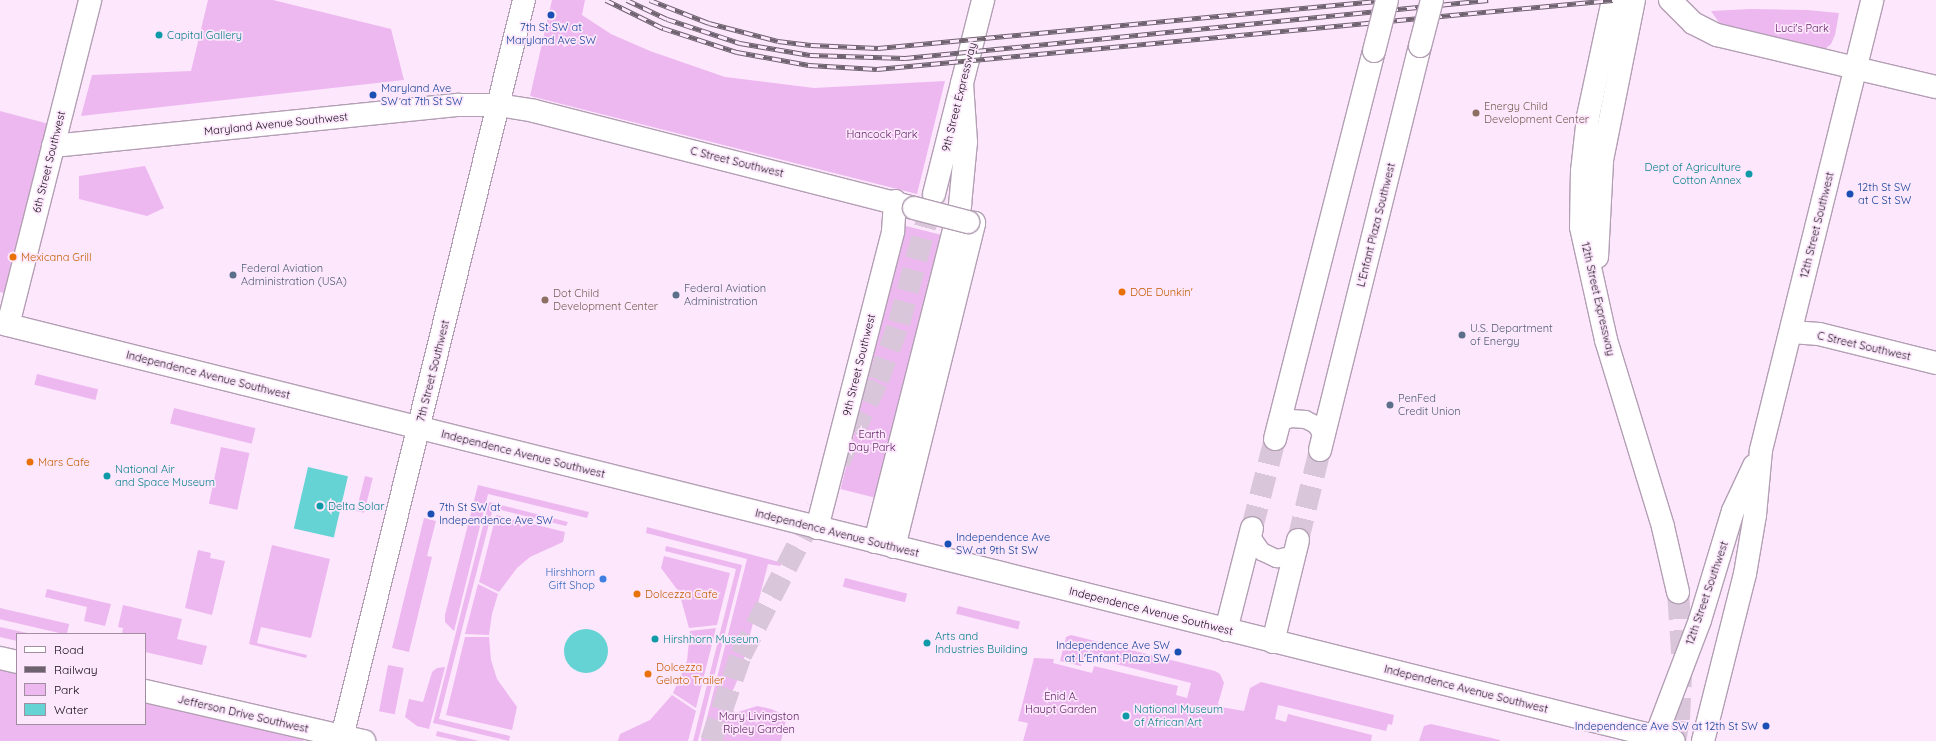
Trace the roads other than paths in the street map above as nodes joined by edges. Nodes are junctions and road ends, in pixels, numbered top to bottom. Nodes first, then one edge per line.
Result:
1 (90, 0) edge
2 (524, 0) edge
3 (983, 0) edge
4 (1387, 0) edge
5 (1432, 0) edge
6 (1613, 0) edge
7 (1634, 0) edge
8 (1670, 0) edge
9 (1872, 0) edge
10 (1855, 68) junction
11 (962, 83) junction
12 (1936, 87) edge
13 (498, 104) junction
14 (53, 146) junction
15 (934, 194) tunnel mouth
16 (904, 204) junction
17 (1596, 300) junction
18 (4, 324) edge
19 (1791, 332) junction
20 (1936, 363) edge
21 (419, 428) junction
22 (1278, 431) joint
23 (1322, 443) joint
24 (1761, 450) junction
25 (1755, 515) junction
26 (817, 528) junction
27 (1251, 532) joint
28 (885, 544) junction
29 (1297, 544) joint
30 (1678, 592) tunnel mouth
31 (1700, 620) junction
32 (1226, 630) junction
33 (1273, 642) junction
34 (0, 658) edge
35 (16, 662) edge
36 (146, 691) edge
37 (341, 738) edge
38 (1661, 739) edge
39 (364, 741) edge
40 (1703, 741) edge

1 - 14 main road, 6th Street Southwest
2 - 13 main road, 7th Street Southwest
3 - 11 main road, 9th Street Expressway
4 - 22 main road, bridge
5 - 23 main road, L'Enfant Plaza Southwest, bridge
6 - 17 main road, 12th Street Expressway
7 - 17 main road
8 - 10 main road
9 - 10 main road, 12th Street Southwest
10 - 12 main road
10 - 19 main road, 12th Street Southwest
11 - 15 main road, 9th Street Expressway
11 - 28 main road
13 - 14 main road, Maryland Avenue Southwest
13 - 16 main road, C Street Southwest
13 - 21 main road, 7th Street Southwest
14 - 18 main road, 6th Street Southwest
16 - 26 main road, 9th Street Southwest
16 - 28 main road, C Street Southwest, bridge
17 - 30 main road, 12th Street Expressway
18 - 21 main road, Independence Avenue Southwest
19 - 20 main road, C Street Southwest
19 - 24 main road, 12th Street Southwest
21 - 26 main road, Independence Avenue Southwest
21 - 37 main road, 7th Street Southwest
22 - 23 street
24 - 25 main road, 12th Street Southwest
24 - 31 main road, 12th Street Southwest
25 - 31 main road
25 - 40 main road, 12th Street Southwest
26 - 28 main road, Independence Avenue Southwest
27 - 29 street
27 - 32 main road
28 - 32 main road, Independence Avenue Southwest
29 - 33 main road
31 - 38 main road, 12th Street Southwest
32 - 33 main road, Independence Avenue Southwest
33 - 38 main road, Independence Avenue Southwest
34 - 35 main road
36 - 37 main road, Jefferson Drive Southwest
37 - 39 main road, Jefferson Drive Southwest

